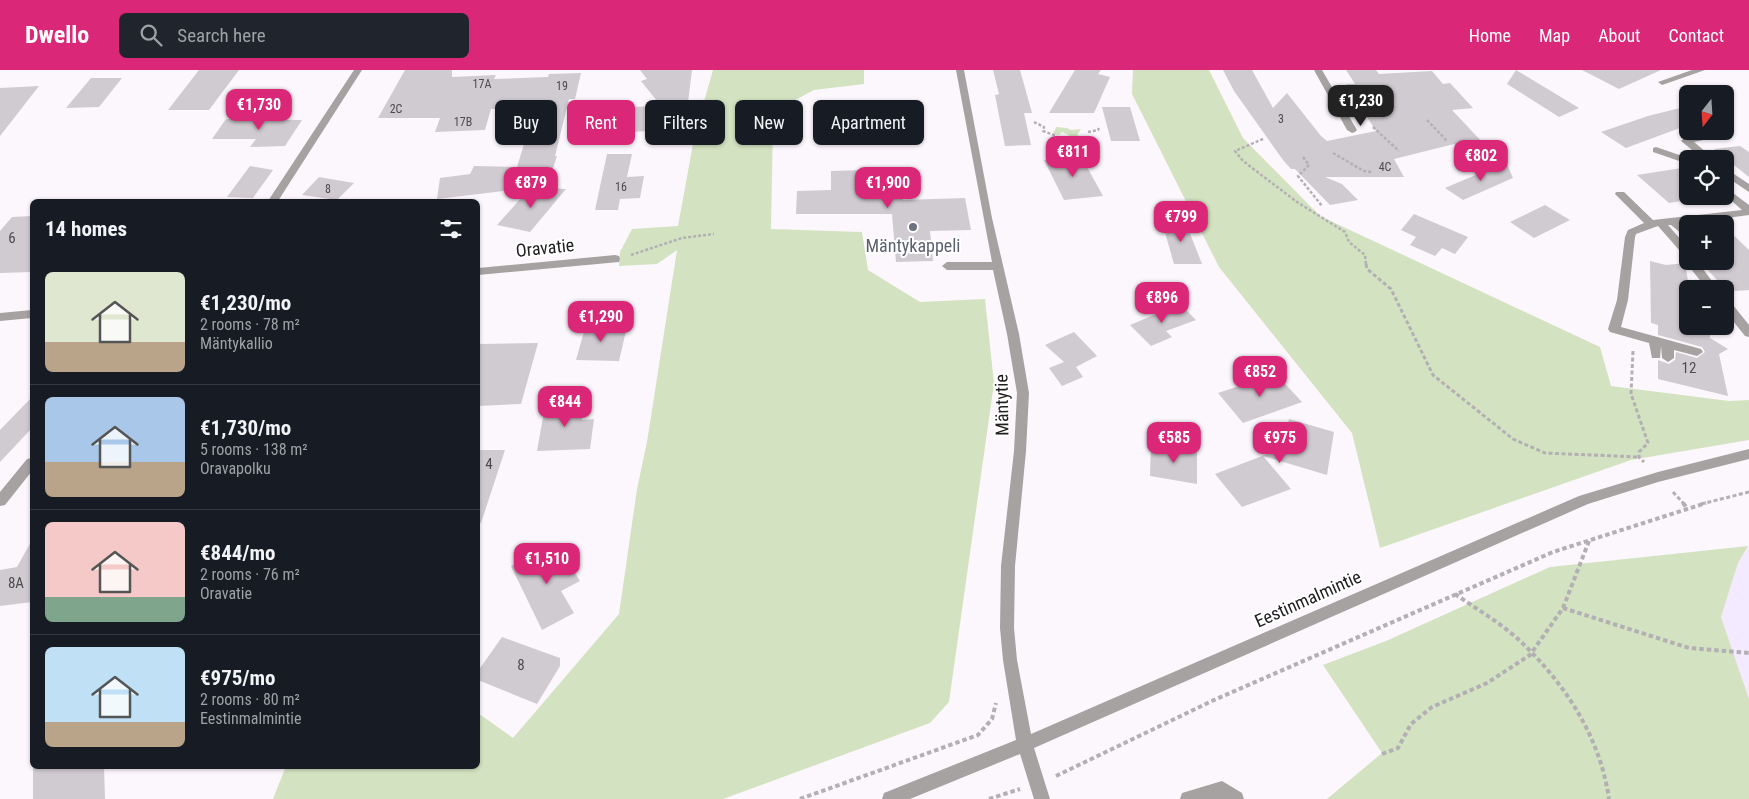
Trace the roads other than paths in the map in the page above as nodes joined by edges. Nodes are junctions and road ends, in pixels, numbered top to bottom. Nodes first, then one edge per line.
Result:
1 (358, 70) edge
2 (960, 70) edge
3 (1318, 70) edge
4 (1700, 70) edge
5 (1662, 82) dead end
6 (1352, 130) dead end
7 (1691, 140) edge
8 (1656, 150) dead end
9 (1698, 150) edge
10 (1679, 158) edge
11 (1734, 178) edge
12 (1749, 190) edge
13 (1620, 194) dead end
14 (273, 199) edge
15 (1734, 199) edge
16 (1746, 212) edge
17 (1673, 221) junction
18 (1749, 223) edge
19 (1656, 224) junction
20 (1679, 227) edge
21 (1679, 247) edge
22 (615, 259) road end
23 (947, 266) dead end
24 (998, 266) junction
25 (1698, 270) edge
26 (480, 272) edge
27 (1707, 280) edge
28 (1734, 312) edge
29 (30, 314) edge
30 (0, 317) edge
31 (1745, 322) edge
32 (1749, 333) edge
33 (1655, 341) junction
34 (1668, 344) junction
35 (1697, 352) dead end
36 (1656, 354) dead end
37 (1668, 358) dead end
38 (1749, 454) edge
39 (30, 466) edge
40 (0, 501) edge
41 (1024, 744) junction
42 (1040, 791) edge
43 (890, 799) edge
44 (1188, 799) edge
45 (1236, 799) edge

1 - 14 street
2 - 24 street, Mäntytie
3 - 6 street
4 - 5 street
7 - 9 street
8 - 10 street
11 - 12 street
13 - 19 street
15 - 16 street
16 - 17 street
16 - 18 street
17 - 19 street
17 - 20 street
19 - 21 street
19 - 33 street
22 - 26 street, Oravatie
23 - 24 street
24 - 41 street, Mäntytie
25 - 27 street
28 - 31 street
29 - 30 street
31 - 32 street
33 - 34 street
33 - 36 street
34 - 35 street
34 - 37 street
38 - 41 street, Eestinmalmintie
39 - 40 street
41 - 42 street, Mäntytie
41 - 43 street, Eestinmalmintie
44 - 45 street

